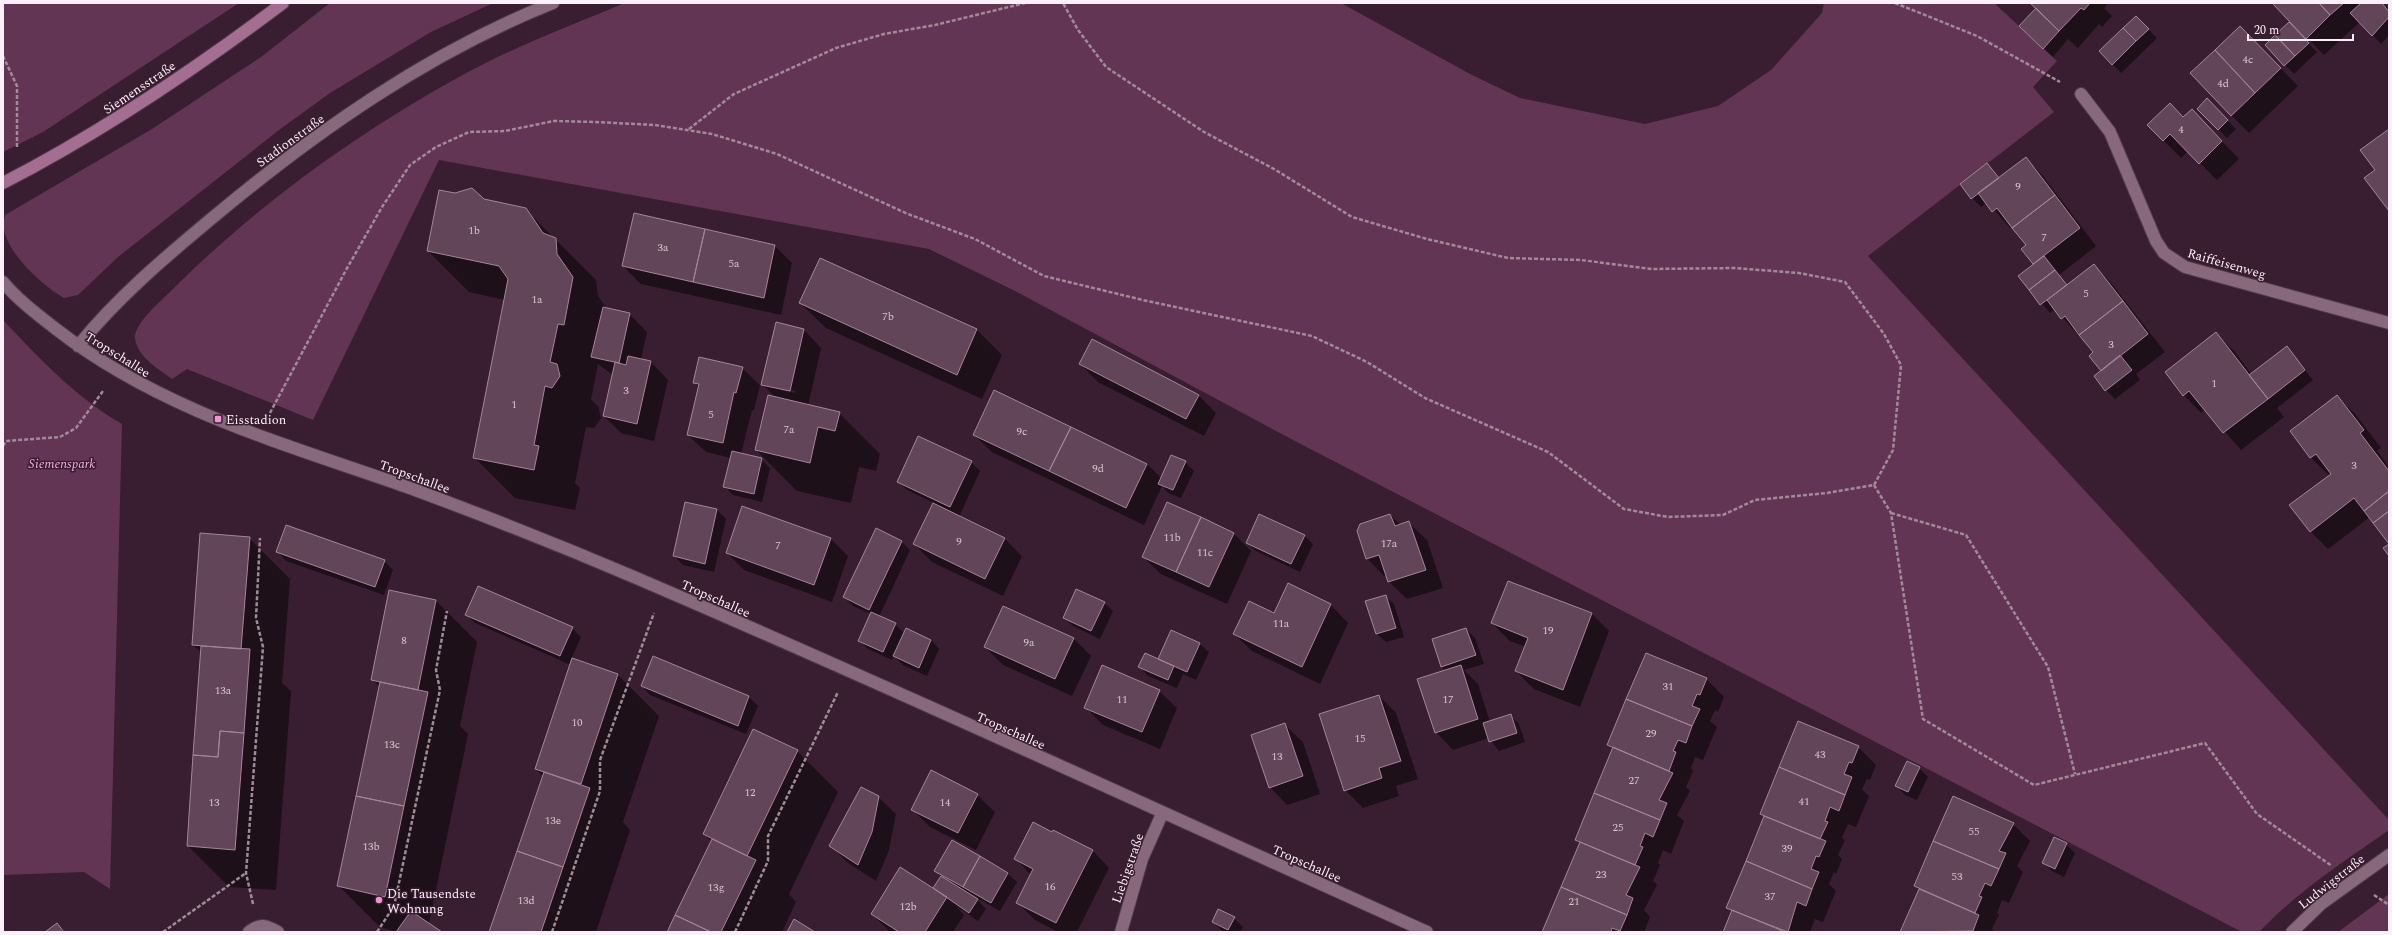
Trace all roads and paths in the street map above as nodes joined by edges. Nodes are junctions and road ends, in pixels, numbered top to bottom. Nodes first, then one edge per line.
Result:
1 (283, 3) edge
2 (553, 3) edge
3 (1025, 3) edge
4 (1063, 3) edge
5 (1895, 3) edge
6 (3, 56) edge
7 (2081, 94) joint
8 (689, 130) junction
9 (17, 149) dead end
10 (3, 184) edge
11 (3, 282) edge
12 (2389, 322) edge
13 (78, 346) junction
14 (115, 371) junction
15 (258, 435) junction
16 (5, 441) edge
17 (3, 446) edge
18 (1874, 485) junction
19 (1891, 513) junction
20 (260, 538) dead end
21 (662, 590) junction
22 (448, 611) dead end
23 (847, 672) junction
24 (2075, 774) junction
25 (1162, 814) junction
26 (2389, 855) edge
27 (246, 873) junction
28 (2353, 880) junction
29 (2389, 905) edge
30 (253, 929) edge
31 (163, 932) edge
32 (278, 932) edge
33 (377, 932) edge
34 (552, 932) edge
35 (735, 932) edge
36 (1121, 932) edge
37 (1426, 932) edge
38 (2292, 932) edge

1 - 10 street, Siemensstraße
2 - 13 street, Stadionstraße
3 - 8 path
4 - 18 path
5 - 7 path
6 - 9 path
7 - 12 street, Raiffeisenweg
8 - 15 path
8 - 18 path
11 - 13 street, Tropschallee
13 - 14 street, Tropschallee
14 - 15 street, Tropschallee
14 - 16 path
15 - 21 street, Tropschallee
16 - 17 path
18 - 19 path
19 - 24 path
19 - 24 path
20 - 27 path
21 - 23 street, Tropschallee
21 - 34 path
22 - 33 path
23 - 25 street, Tropschallee
23 - 35 path
24 - 28 path
25 - 36 street, Liebigstraße
25 - 37 street, Tropschallee
26 - 28 street, Ludwigstraße
27 - 30 path
27 - 31 path
28 - 29 path
28 - 38 street, Ludwigstraße
30 - 32 street

